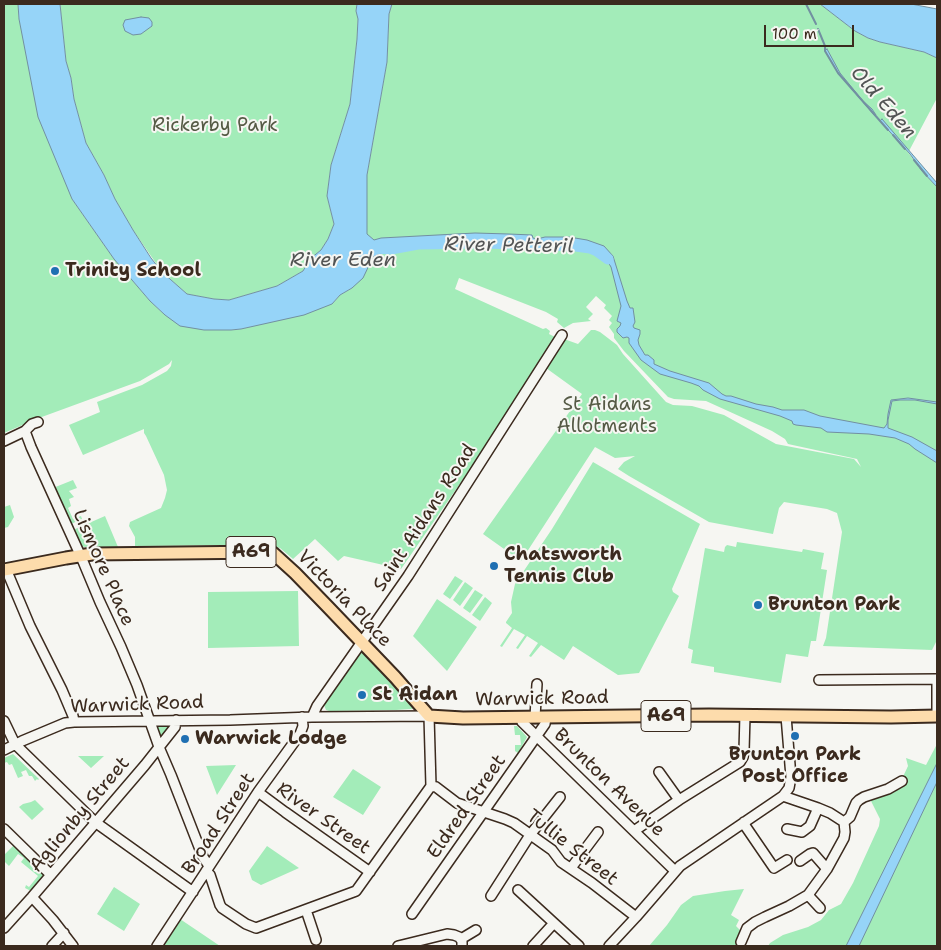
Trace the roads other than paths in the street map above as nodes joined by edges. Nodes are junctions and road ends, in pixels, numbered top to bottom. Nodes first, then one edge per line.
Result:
1 (562, 335) dead end
2 (33, 421) dead end
3 (25, 431) junction
4 (4, 441) edge
5 (80, 556) junction
6 (5, 570) edge
7 (361, 642) junction
8 (818, 680) dead end
9 (937, 680) edge
10 (537, 684) dead end
11 (745, 715) junction
12 (429, 716) junction
13 (786, 716) junction
14 (937, 716) edge
15 (312, 717) junction
16 (540, 717) junction
17 (302, 718) junction
18 (521, 718) junction
19 (149, 720) junction
20 (176, 720) junction
21 (4, 721) edge
22 (74, 722) junction
23 (537, 736) junction
24 (15, 744) junction
25 (159, 747) junction
26 (4, 750) edge
27 (659, 772) dead end
28 (902, 781) dead end
29 (431, 786) junction
30 (258, 792) junction
31 (783, 796) junction
32 (560, 797) dead end
33 (679, 800) junction
34 (818, 808) junction
35 (483, 812) junction
36 (95, 822) junction
37 (744, 822) junction
38 (844, 822) junction
39 (4, 829) edge
40 (787, 829) dead end
41 (634, 831) junction
42 (598, 832) dead end
43 (530, 835) junction
44 (787, 860) dead end
45 (800, 861) dead end
46 (208, 868) junction
47 (571, 868) junction
48 (827, 869) junction
49 (370, 872) junction
50 (675, 872) junction
51 (51, 875) junction
52 (518, 890) dead end
53 (193, 892) junction
54 (808, 895) junction
55 (491, 896) dead end
56 (32, 897) junction
57 (820, 908) dead end
58 (306, 910) junction
59 (412, 914) dead end
60 (636, 917) junction
61 (554, 923) junction
62 (4, 928) edge
63 (476, 930) dead end
64 (64, 933) junction
65 (316, 940) dead end
66 (741, 942) dead end
67 (461, 943) edge
68 (52, 946) edge
69 (73, 946) edge
70 (157, 946) edge
71 (398, 946) edge
72 (534, 946) edge
73 (579, 946) edge
74 (609, 946) edge

1 - 7 street, Saint Aidans Road
2 - 3 street
3 - 4 street
3 - 5 street, Lismore Place
5 - 6 main road, Victoria Place / A69
5 - 7 main road, Victoria Place / A69
5 - 19 street, Lismore Place
6 - 22 street
7 - 12 main road, Victoria Place / A69
7 - 15 street, Saint Aidans Road
8 - 9 street
9 - 14 street
10 - 16 street
11 - 13 main road, Warwick Road / A69
11 - 16 main road, Warwick Road / A69
11 - 33 street
12 - 15 street, Warwick Road
12 - 18 main road, Warwick Road / A69
12 - 29 street
13 - 14 main road, Warwick Road / A69
13 - 31 street
15 - 17 street, Warwick Road
16 - 18 main road, Warwick Road / A69
16 - 23 street, Eldred Street
17 - 20 street, Warwick Road
17 - 30 street, Broad Street
18 - 23 street, Brunton Avenue
19 - 20 street, Warwick Road
19 - 22 street, Warwick Road
19 - 25 street, Lismore Place
20 - 25 street, Aglionby Street
21 - 24 street
22 - 24 street, Warwick Road
23 - 35 street, Eldred Street
23 - 41 street, Brunton Avenue
24 - 26 street, Warwick Road
24 - 36 street
25 - 36 street, Aglionby Street
25 - 46 street, Lismore Place
27 - 33 street
28 - 38 street
29 - 35 street, Tullie Street
29 - 49 street, Lismore Place
30 - 46 street, Broad Street
30 - 49 street, River Street
31 - 34 street
31 - 37 street
32 - 43 street
33 - 41 street
34 - 38 street
34 - 40 street
35 - 43 street, Tullie Street
35 - 59 street, Eldred Street
36 - 51 street, Aglionby Street
36 - 53 street
37 - 44 street
37 - 50 street
38 - 48 street
39 - 51 street
41 - 50 street, Brunton Avenue
42 - 47 street
43 - 47 street, Tullie Street
43 - 55 street
45 - 48 street
46 - 53 street, Broad Street
46 - 58 street, Lismore Place
47 - 60 street, Tullie Street
48 - 54 street
49 - 58 street, Lismore Place
50 - 60 street
51 - 56 street, Aglionby Street
52 - 61 street
53 - 70 street, Broad Street
54 - 57 street
54 - 66 street
56 - 62 street, Aglionby Street
56 - 64 street
58 - 65 street
60 - 74 street
61 - 72 street
61 - 73 street
63 - 67 street
64 - 68 street
64 - 69 street
67 - 71 street

